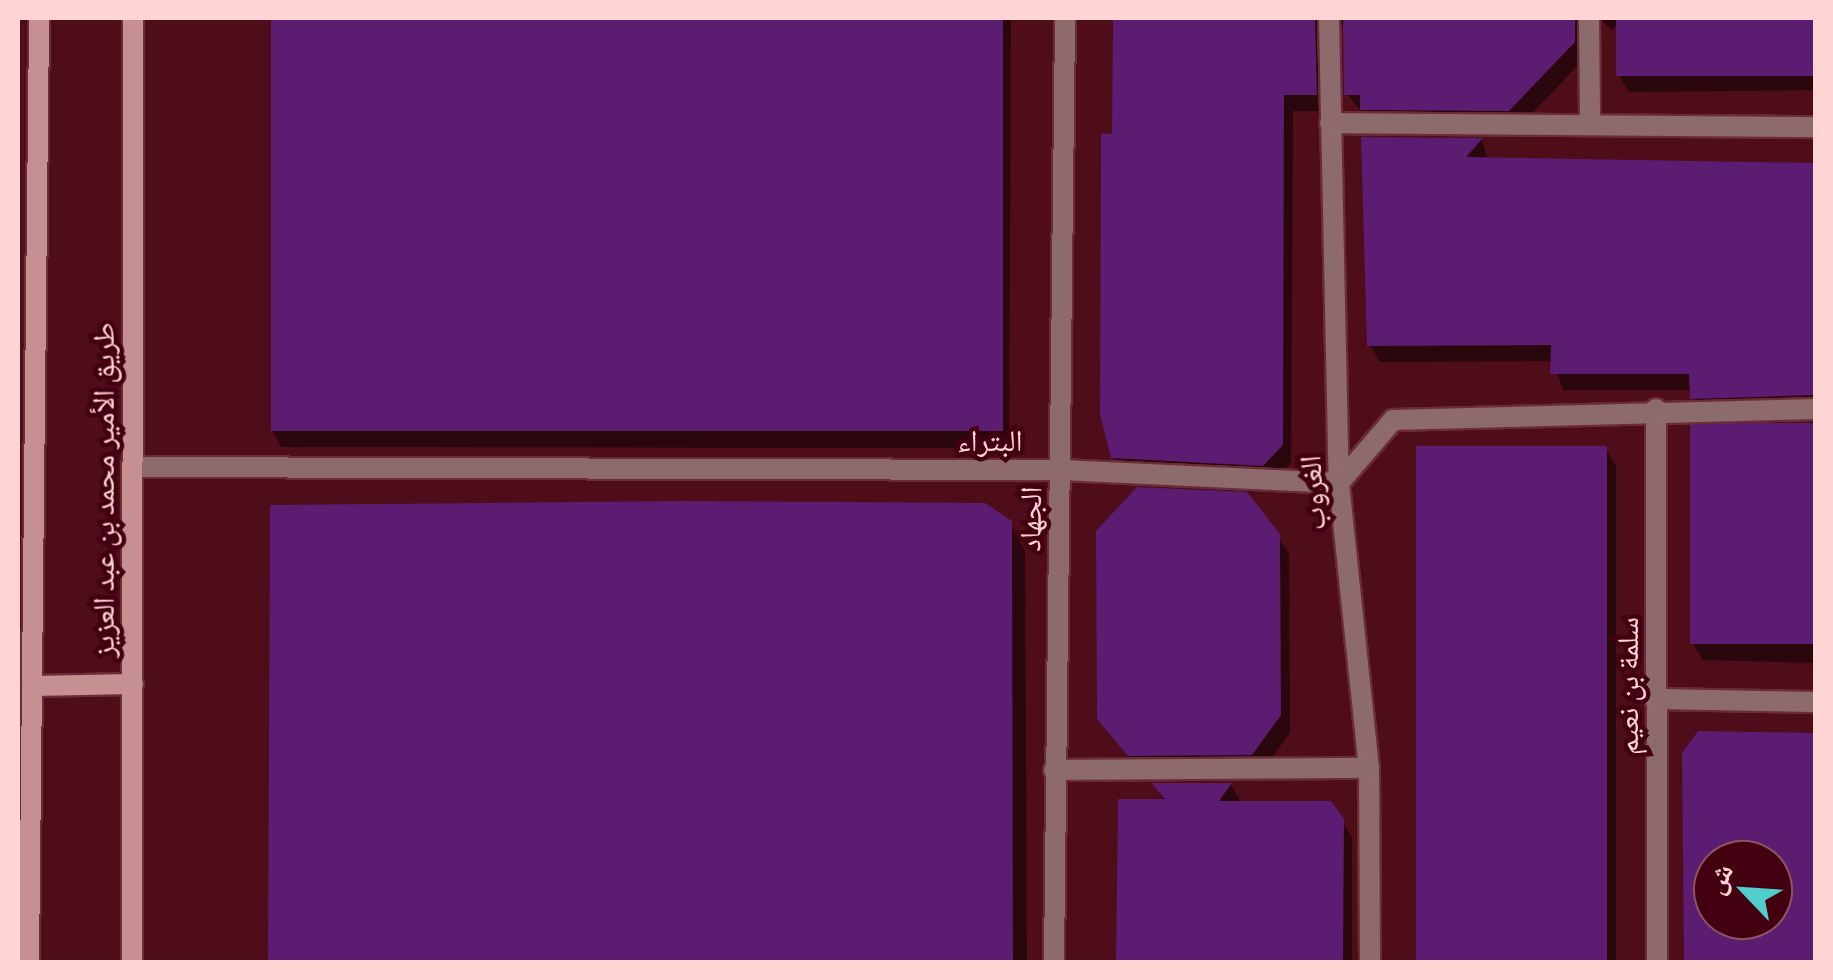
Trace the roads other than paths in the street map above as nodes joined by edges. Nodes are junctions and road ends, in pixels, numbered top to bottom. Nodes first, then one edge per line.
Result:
1 (39, 18) edge
2 (133, 18) edge
3 (1065, 18) edge
4 (1329, 18) edge
5 (1589, 18) edge
6 (1330, 122) junction
7 (1590, 122) junction
8 (1816, 127) edge
9 (1816, 408) edge
10 (1656, 409) junction
11 (134, 467) junction
12 (1061, 470) junction
13 (1339, 483) junction
14 (133, 684) junction
15 (32, 686) junction
16 (1657, 699) junction
17 (1816, 702) edge
18 (1369, 768) junction
19 (1054, 770) junction
20 (18, 860) edge
21 (24, 898) edge
22 (29, 962) edge
23 (132, 962) edge
24 (1054, 962) edge
25 (1370, 962) edge
26 (1657, 962) edge

1 - 15 main road
2 - 11 main road, طريق الأمير محمد بن عبد العزيز
3 - 12 street, الجهاد
4 - 6 street, الغروب
5 - 7 street
6 - 7 street
6 - 13 street, الغروب
7 - 8 street
9 - 10 street
10 - 13 street
10 - 16 street, سلمة بن نعيم
11 - 12 street, البتراء
11 - 14 main road, طريق الأمير محمد بن عبد العزيز
12 - 13 street, البتراء
12 - 19 street, الجهاد
13 - 18 street, الغروب
14 - 15 main road
14 - 23 main road, طريق الأمير محمد بن عبد العزيز
15 - 21 main road
16 - 17 street
16 - 26 street, سلمة بن نعيم
18 - 19 street
18 - 25 street, الغروب
19 - 24 street, الجهاد
20 - 21 lane
21 - 22 main road

